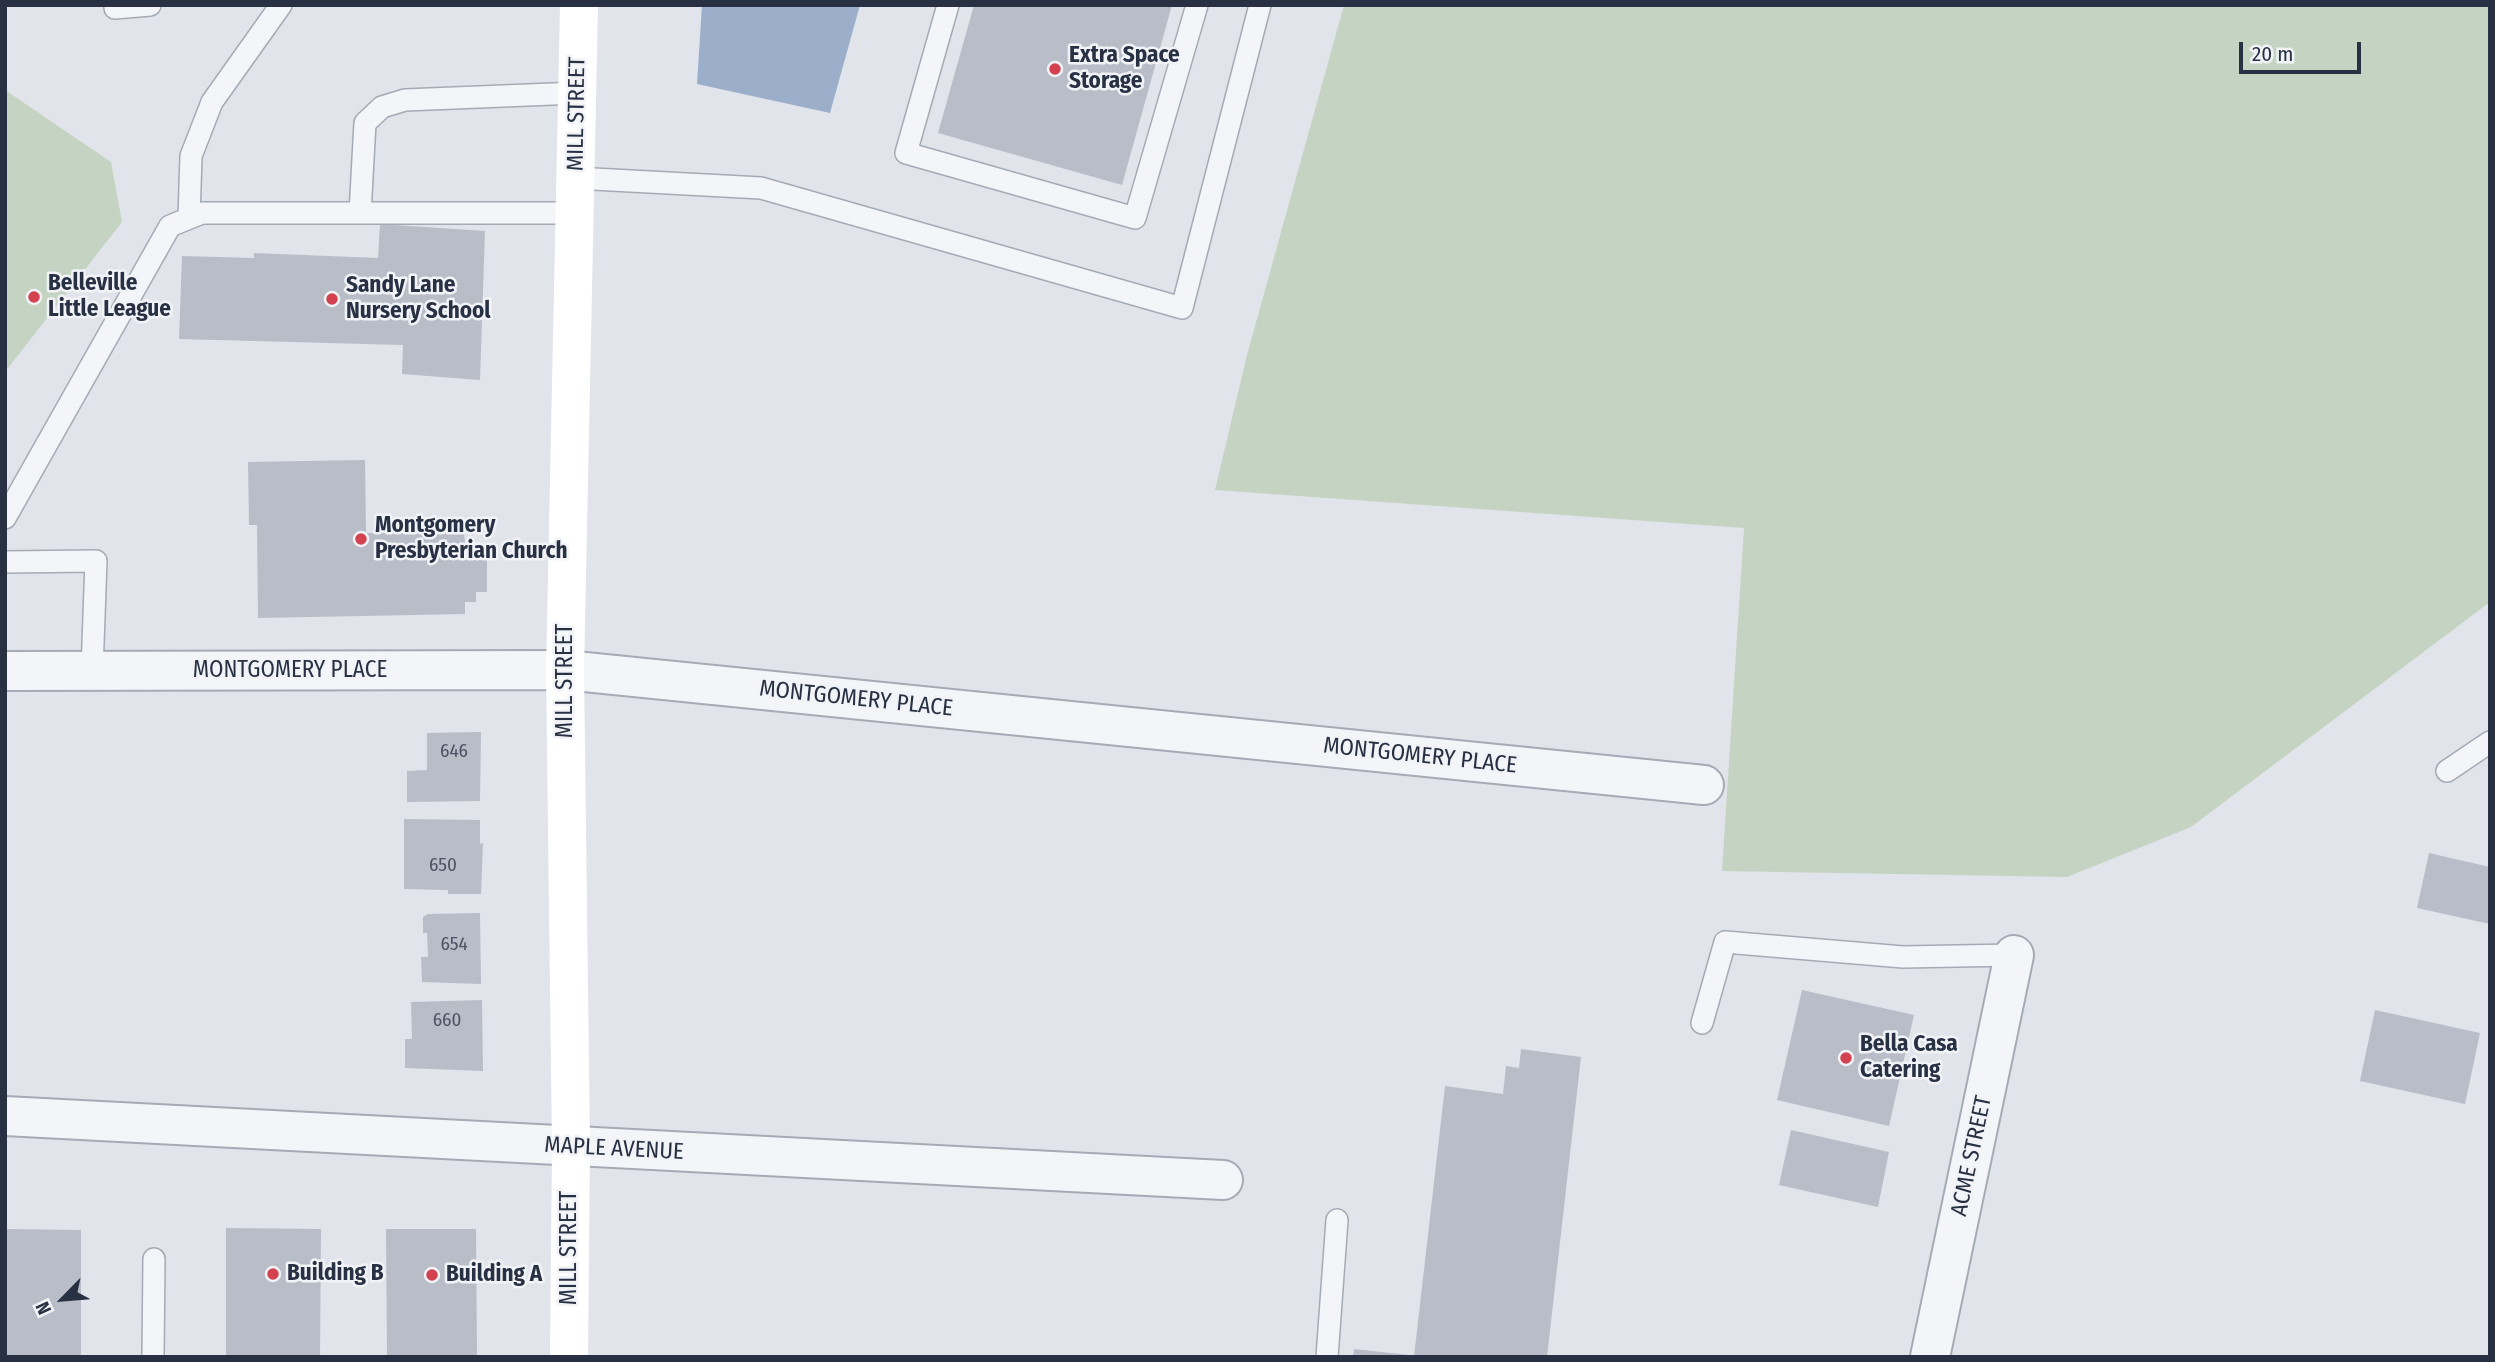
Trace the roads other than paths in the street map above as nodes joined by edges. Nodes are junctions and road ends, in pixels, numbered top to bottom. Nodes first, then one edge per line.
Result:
1 (115, 5) edge
2 (150, 5) edge
3 (281, 5) edge
4 (579, 5) edge
5 (948, 5) edge
6 (1197, 5) edge
7 (1260, 5) edge
8 (577, 93) junction
9 (575, 196) junction
10 (360, 213) junction
11 (189, 218) junction
12 (5, 518) edge
13 (5, 562) edge
14 (565, 670) junction
15 (5, 671) edge
16 (92, 671) junction
17 (2490, 742) edge
18 (2447, 771) dead end
19 (1704, 785) dead end
20 (2014, 954) joint
21 (1702, 1023) dead end
22 (5, 1116) edge
23 (570, 1147) junction
24 (1223, 1180) dead end
25 (1337, 1220) dead end
26 (154, 1259) dead end
27 (153, 1357) edge
28 (569, 1357) edge
29 (1327, 1357) edge
30 (1930, 1357) edge

1 - 2 lane
3 - 11 lane
4 - 8 street, MILL STREET
5 - 6 lane
7 - 9 lane
8 - 9 street, MILL STREET
8 - 10 lane
9 - 10 lane
9 - 14 street, MILL STREET
10 - 11 lane
11 - 12 lane
13 - 16 lane
14 - 16 street, MONTGOMERY PLACE
14 - 19 street, MONTGOMERY PLACE
14 - 23 street, MILL STREET
15 - 16 street, MONTGOMERY PLACE
17 - 18 lane
20 - 21 lane
20 - 30 street, ACME STREET
22 - 23 street, MAPLE AVENUE
23 - 24 street, MAPLE AVENUE
23 - 28 street, MILL STREET
25 - 29 lane
26 - 27 lane

